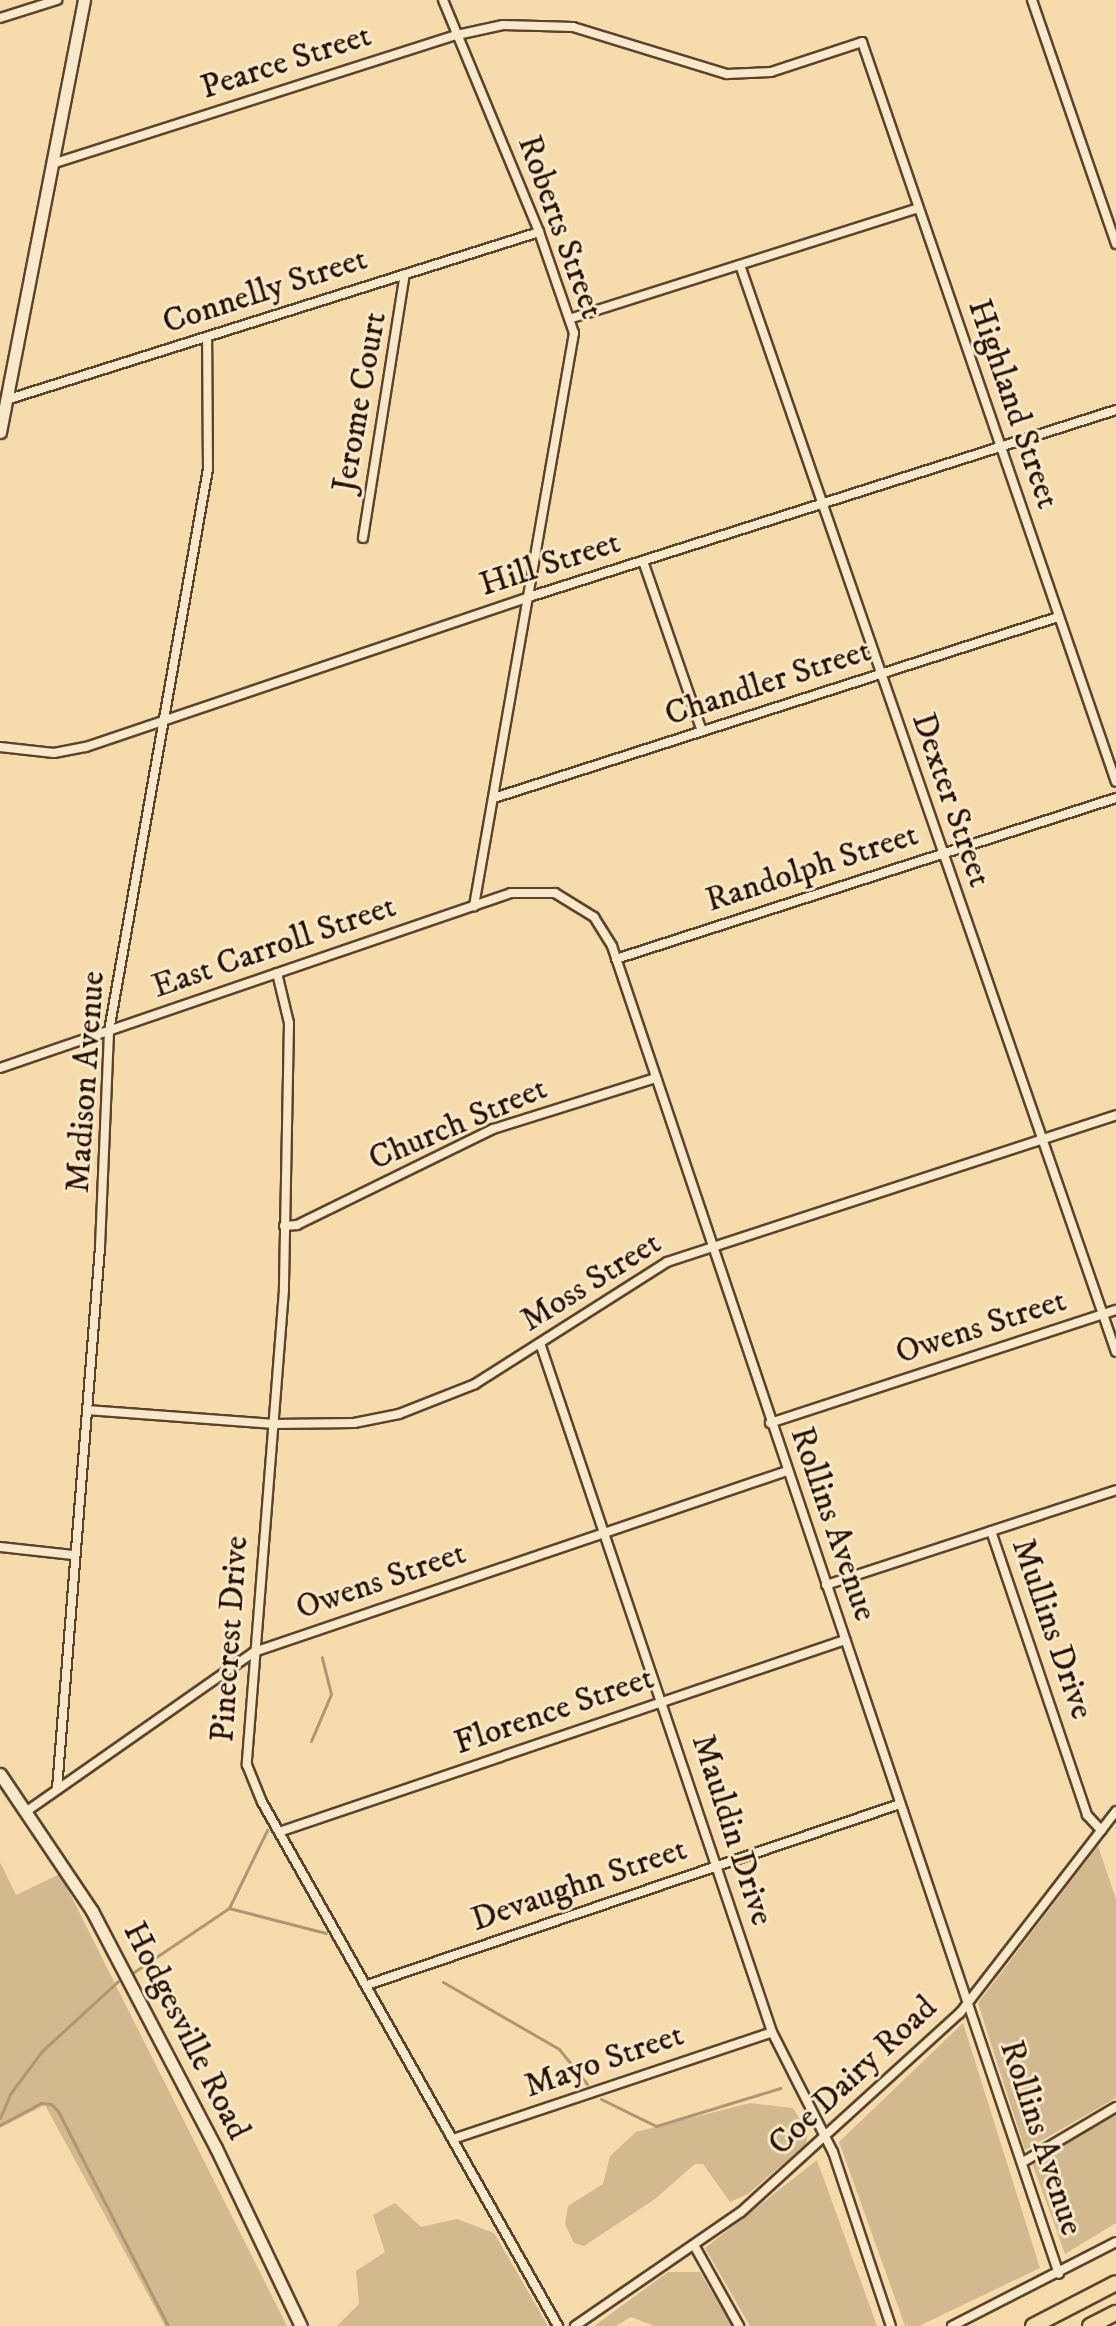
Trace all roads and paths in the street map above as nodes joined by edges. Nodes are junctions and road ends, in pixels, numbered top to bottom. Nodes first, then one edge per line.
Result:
1 (57, 0) edge
2 (84, 0) edge
3 (443, 0) edge
4 (1032, 0) edge
5 (0, 18) edge
6 (457, 35) junction
7 (862, 42) joint
8 (52, 164) junction
9 (918, 208) junction
10 (539, 232) junction
11 (1116, 244) edge
12 (740, 265) junction
13 (405, 274) junction
14 (572, 318) junction
15 (207, 337) junction
16 (6, 400) junction
17 (1116, 410) edge
18 (0, 432) edge
19 (1001, 447) junction
20 (822, 503) junction
21 (363, 538) dead end
22 (643, 561) junction
23 (529, 597) junction
24 (1058, 617) junction
25 (880, 674) junction
26 (164, 720) junction
27 (702, 731) junction
28 (0, 747) edge
29 (1116, 782) edge
30 (494, 798) junction
31 (1116, 798) edge
32 (942, 853) junction
33 (474, 906) junction
34 (616, 959) junction
35 (277, 973) junction
36 (109, 1031) junction
37 (0, 1068) edge
38 (656, 1078) junction
39 (1116, 1115) edge
40 (1042, 1139) junction
41 (284, 1226) junction
42 (713, 1246) junction
43 (1116, 1310) edge
44 (1103, 1315) junction
45 (540, 1343) junction
46 (1116, 1352) edge
47 (87, 1410) junction
48 (770, 1423) junction
49 (274, 1424) junction
50 (787, 1471) junction
51 (1116, 1490) edge
52 (991, 1531) junction
53 (605, 1533) junction
54 (0, 1547) edge
55 (74, 1555) junction
56 (826, 1585) junction
57 (845, 1640) junction
58 (254, 1652) junction
59 (662, 1702) junction
60 (0, 1774) edge
61 (57, 1789) junction
62 (900, 1804) junction
63 (27, 1811) junction
64 (1116, 1811) edge
65 (1101, 1830) junction
66 (279, 1832) junction
67 (718, 1866) junction
68 (367, 1985) junction
69 (969, 2004) junction
70 (772, 2032) junction
71 (1116, 2107) edge
72 (453, 2139) junction
73 (826, 2140) junction
74 (1023, 2162) junction
75 (1116, 2242) edge
76 (694, 2245) junction
77 (1059, 2274) junction
78 (1116, 2283) edge
79 (1116, 2313) edge
80 (301, 2326) edge
81 (558, 2326) edge
82 (575, 2326) edge
83 (739, 2326) edge
84 (891, 2326) edge
85 (952, 2326) edge
86 (1033, 2326) edge
87 (1090, 2326) edge

1 - 5 street
2 - 8 street
3 - 6 street, Roberts Street
4 - 11 street
6 - 7 street, Pearce Street
6 - 8 street, Pearce Street
6 - 10 street, Roberts Street
7 - 9 street, Highland Street
8 - 16 street
9 - 12 street
9 - 19 street, Highland Street
10 - 13 street, Connelly Street
10 - 14 street, Roberts Street
12 - 14 street
12 - 20 street, Dexter Street
13 - 15 street, Connelly Street
13 - 21 street, Jerome Court
14 - 23 street, Roberts Street
15 - 16 street, Connelly Street
15 - 26 street, Madison Avenue
16 - 18 street
17 - 19 street, Hill Street
19 - 20 street, Hill Street
19 - 24 street, Highland Street
20 - 22 street, Hill Street
20 - 25 street, Dexter Street
22 - 23 street, Hill Street
22 - 27 street
23 - 26 street, Hill Street
23 - 30 street, Roberts Street
24 - 25 street, Chandler Street
24 - 29 street, Highland Street
25 - 27 street, Chandler Street
25 - 32 street, Dexter Street
26 - 28 street, Hill Street
26 - 36 street, Madison Avenue
27 - 30 street, Chandler Street
30 - 33 street, Roberts Street
31 - 32 street, Randolph Street
32 - 34 street, Randolph Street
32 - 40 street, Dexter Street
33 - 34 street, Rollins Avenue
33 - 35 street, East Carroll Street
34 - 38 street, Rollins Avenue
35 - 36 street, East Carroll Street
35 - 41 street, Pinecrest Drive
36 - 37 street, East Carroll Street
36 - 47 street, Madison Avenue
38 - 41 street, Church Street
38 - 42 street, Rollins Avenue
39 - 40 street, Moss Street
40 - 42 street, Moss Street
40 - 44 street, Dexter Street
41 - 49 street, Pinecrest Drive
42 - 45 street, Moss Street
42 - 48 street, Rollins Avenue
43 - 44 street, Owens Street
44 - 46 street, Dexter Street
44 - 48 street, Owens Street
45 - 49 street, Moss Street
45 - 53 street, Mauldin Drive
47 - 49 street, Moss Street
47 - 55 street, Madison Avenue
48 - 50 street, Rollins Avenue
49 - 58 street, Pinecrest Drive
50 - 53 street, Owens Street
50 - 56 street, Rollins Avenue
51 - 52 street
52 - 56 street
52 - 65 street, Mullins Drive
53 - 58 street, Owens Street
53 - 59 street, Mauldin Drive
54 - 55 street
55 - 61 street, Madison Avenue
56 - 57 street, Rollins Avenue
57 - 59 street, Florence Street
57 - 62 street, Rollins Avenue
58 - 61 street, Owens Street
58 - 66 street, Pinecrest Drive
59 - 66 street, Florence Street
59 - 67 street, Mauldin Drive
60 - 63 street, Hodgesville Road
61 - 63 street, Owens Street
62 - 67 street, Devaughn Street
62 - 69 street, Rollins Avenue
63 - 80 street, Hodgesville Road
64 - 65 street, Coe Dairy Road
65 - 69 street, Coe Dairy Road
66 - 68 street, Pinecrest Drive
67 - 68 street, Devaughn Street
67 - 70 street, Mauldin Drive
68 - 72 street, Pinecrest Drive
69 - 73 street, Coe Dairy Road
69 - 74 street, Rollins Avenue
70 - 72 street, Mayo Street
70 - 73 street, Mauldin Drive
71 - 74 street
72 - 81 street, Pinecrest Drive
73 - 76 street, Coe Dairy Road
73 - 84 street, Mauldin Drive
74 - 77 street, Rollins Avenue
75 - 77 street
76 - 82 street, Coe Dairy Road
76 - 83 street
77 - 85 street
78 - 86 highway
79 - 87 highway

